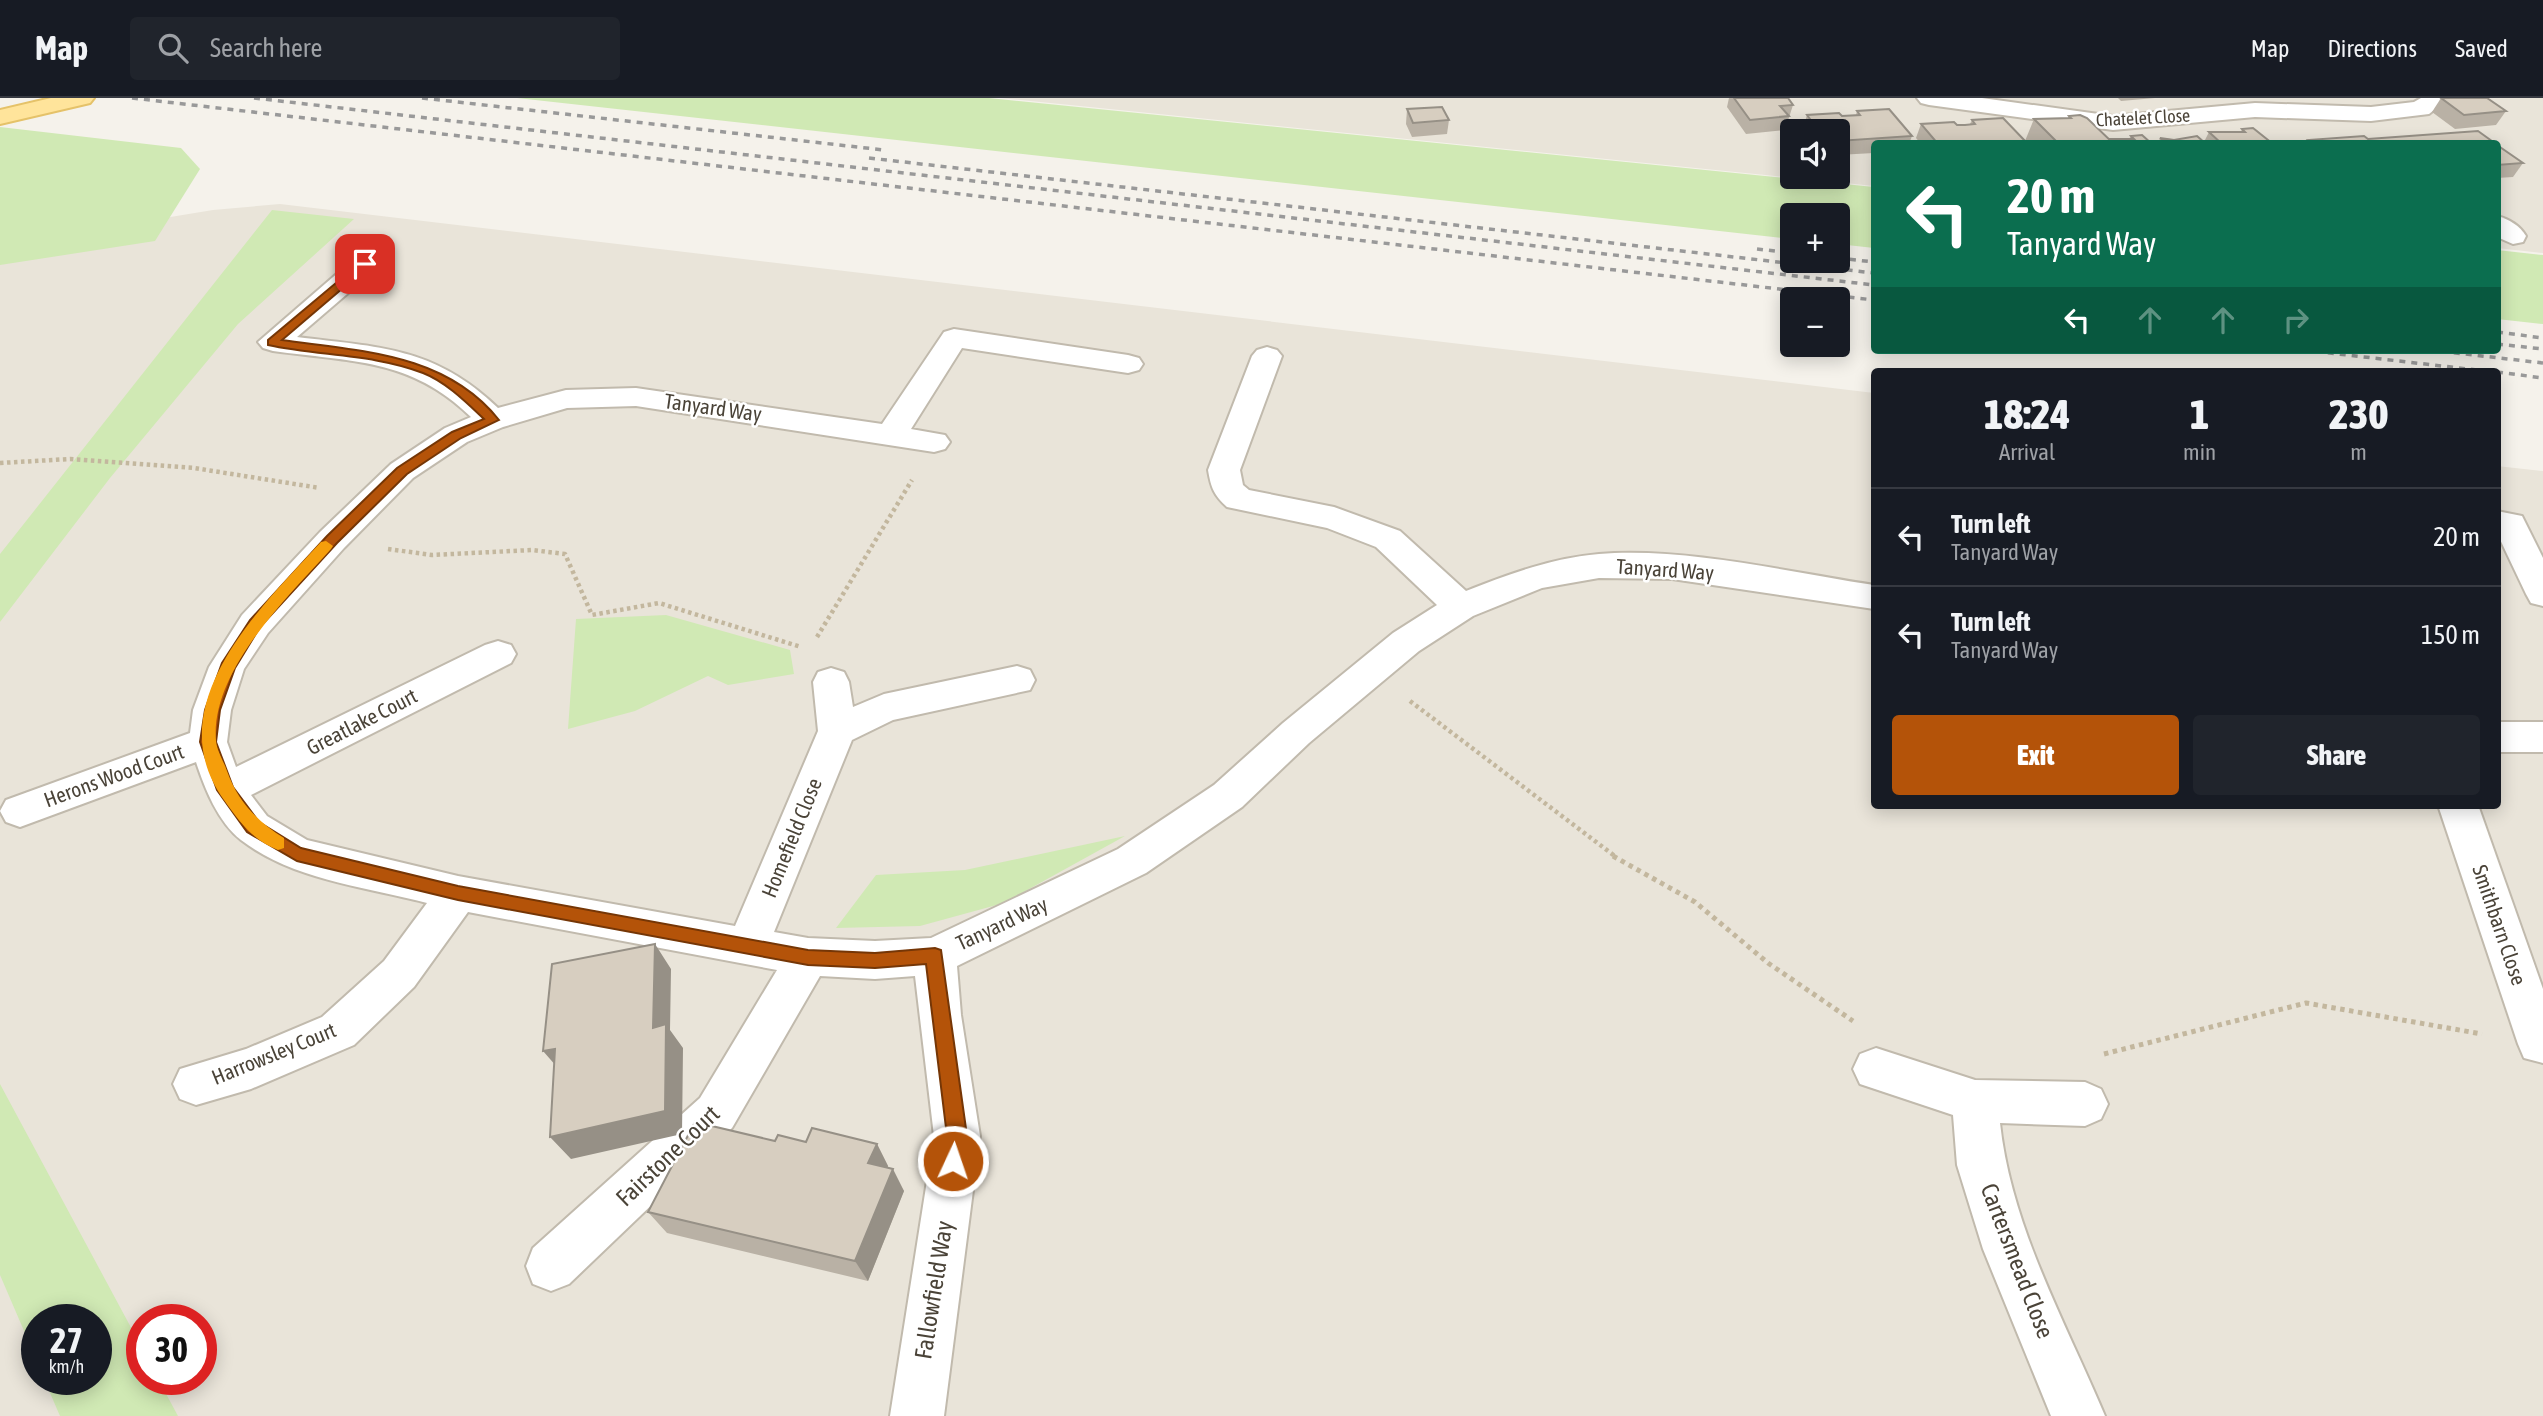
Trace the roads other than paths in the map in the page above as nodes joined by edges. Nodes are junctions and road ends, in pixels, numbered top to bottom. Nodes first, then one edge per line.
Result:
1 (82, 98) edge
2 (1929, 98) edge
3 (2437, 98) edge
4 (2007, 103) edge
5 (2353, 114) junction
6 (0, 117) edge
7 (2382, 136) edge
8 (365, 264) dead end
9 (1267, 356) dead end
10 (1128, 365) dead end
11 (492, 420) junction
12 (891, 435) junction
13 (934, 442) road end
14 (2501, 522) edge
15 (2543, 594) edge
16 (1871, 597) edge
17 (1461, 607) junction
18 (498, 653) dead end
19 (1017, 680) dead end
20 (831, 682) road end
21 (836, 731) junction
22 (2501, 737) edge
23 (2543, 737) edge
24 (208, 742) junction
25 (225, 790) junction
26 (2459, 809) edge
27 (20, 811) dead end
28 (458, 893) junction
29 (748, 944) junction
30 (935, 956) junction
31 (808, 957) junction
32 (2540, 1044) road end
33 (1876, 1069) road end
34 (196, 1084) dead end
35 (1975, 1101) junction
36 (2085, 1104) road end
37 (551, 1266) dead end
38 (917, 1416) edge
39 (2078, 1416) edge

1 - 6 main road
2 - 4 street, Chatelet Close
3 - 5 street, Chatelet Close
4 - 5 street, Chatelet Close
5 - 7 street
8 - 11 street
9 - 17 street
10 - 12 street
11 - 12 street, Tanyard Way
11 - 24 street, Tanyard Way
12 - 13 street, Tanyard Way
14 - 15 street
16 - 17 street, Tanyard Way
17 - 30 street, Tanyard Way
18 - 25 street, Greatlake Court
19 - 21 street
20 - 21 street, Homefield Close
21 - 29 street, Homefield Close
22 - 23 street
24 - 25 street, Tanyard Way
24 - 27 street, Herons Wood Court
25 - 28 street, Tanyard Way
26 - 32 street, Smithbarn Close
28 - 29 street, Tanyard Way
28 - 34 street, Harrowsley Court
29 - 31 street, Tanyard Way
30 - 31 street, Tanyard Way
30 - 38 street, Fallowfield Way
31 - 37 street, Fairstone Court
33 - 35 street
35 - 36 street
35 - 39 street, Cartersmead Close

